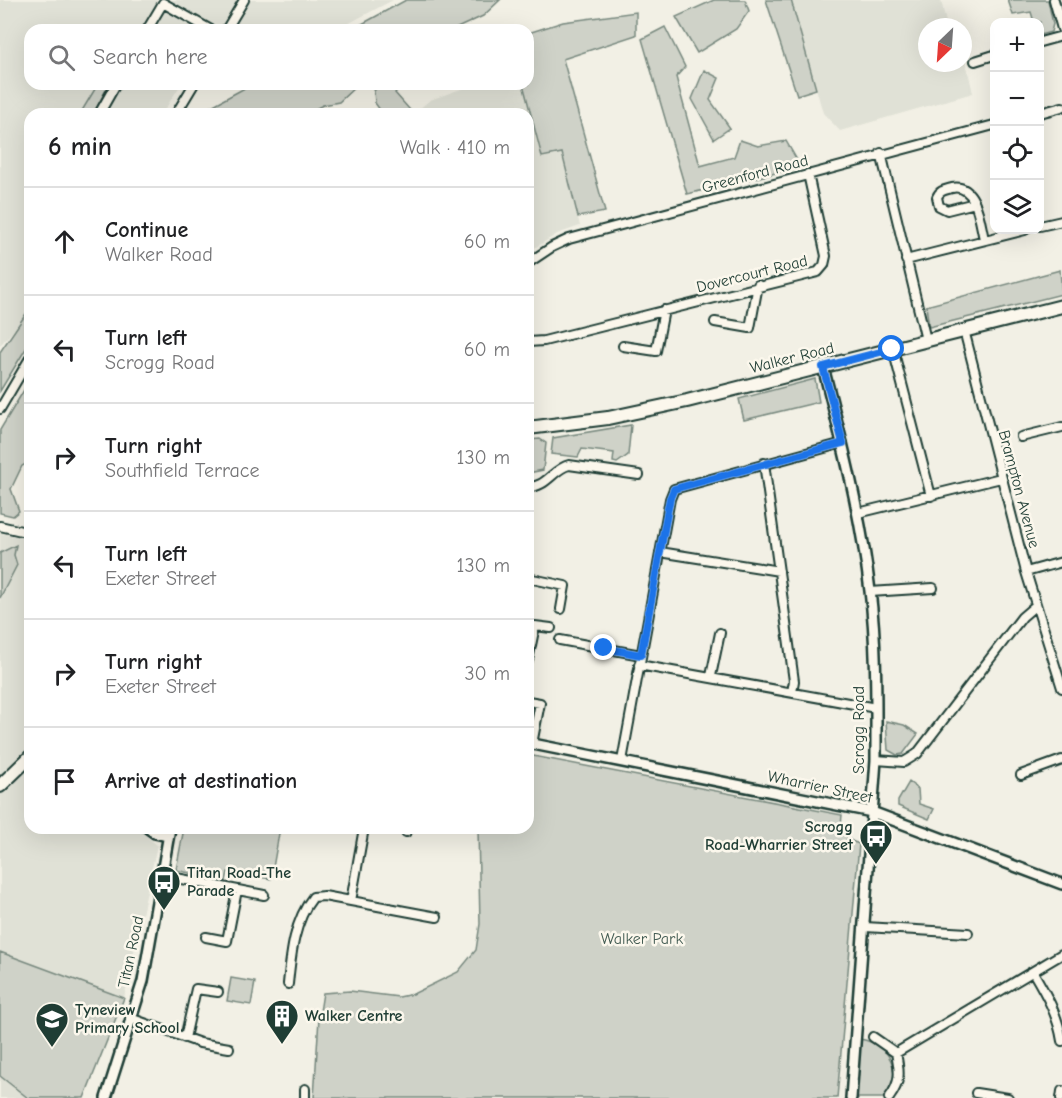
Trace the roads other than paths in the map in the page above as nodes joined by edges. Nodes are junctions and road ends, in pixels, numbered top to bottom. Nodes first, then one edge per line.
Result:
1 (244, 0) edge
2 (1054, 0) edge
3 (151, 24) edge
4 (201, 24) edge
5 (230, 24) edge
6 (1062, 29) edge
7 (1062, 36) edge
8 (1044, 41) edge
9 (990, 56) edge
10 (975, 61) dead end
11 (113, 90) edge
12 (190, 90) edge
13 (1062, 107) edge
14 (102, 108) edge
15 (180, 108) edge
16 (1044, 112) edge
17 (990, 125) edge
18 (881, 153) junction
19 (808, 174) junction
20 (975, 203) junction
21 (1062, 221) edge
22 (1044, 225) edge
23 (1007, 234) edge
24 (984, 239) junction
25 (534, 259) edge
26 (906, 260) junction
27 (758, 285) junction
28 (1062, 306) edge
29 (664, 310) junction
30 (715, 322) dead end
31 (964, 330) junction
32 (926, 340) junction
33 (534, 342) edge
34 (623, 346) dead end
35 (892, 349) junction
36 (823, 367) junction
37 (24, 368) edge
38 (0, 409) edge
39 (534, 427) edge
40 (1062, 427) edge
41 (1021, 437) dead end
42 (843, 443) junction
43 (764, 463) junction
44 (639, 475) dead end
45 (1001, 478) junction
46 (534, 486) edge
47 (931, 496) junction
48 (858, 513) junction
49 (0, 525) edge
50 (24, 531) edge
51 (660, 552) junction
52 (1062, 562) edge
53 (779, 571) junction
54 (1026, 572) junction
55 (534, 579) edge
56 (933, 588) dead end
57 (870, 592) junction
58 (1036, 605) junction
59 (561, 609) dead end
60 (551, 628) dead end
61 (534, 631) edge
62 (720, 633) dead end
63 (560, 640) dead end
64 (641, 655) junction
65 (639, 664) junction
66 (711, 676) junction
67 (1062, 688) edge
68 (792, 692) junction
69 (534, 702) edge
70 (876, 708) junction
71 (534, 728) edge
72 (534, 745) edge
73 (876, 760) junction
74 (1062, 760) edge
75 (622, 761) junction
76 (24, 763) edge
77 (1021, 775) dead end
78 (0, 786) edge
79 (872, 812) junction
80 (169, 834) edge
81 (362, 834) edge
82 (161, 875) junction
83 (1062, 884) edge
84 (237, 890) junction
85 (264, 896) dead end
86 (351, 901) junction
87 (437, 917) dead end
88 (865, 927) junction
89 (968, 933) dead end
90 (206, 937) dead end
91 (1062, 954) edge
92 (1033, 972) junction
93 (288, 984) dead end
94 (218, 992) dead end
95 (130, 1018) junction
96 (873, 1037) dead end
97 (185, 1038) junction
98 (1062, 1041) edge
99 (229, 1048) dead end
100 (896, 1053) junction
101 (112, 1071) junction
102 (1062, 1091) edge
103 (976, 1093) dead end
104 (101, 1098) edge
105 (106, 1098) edge
106 (851, 1098) edge
107 (890, 1098) edge
108 (1008, 1098) edge
109 (1061, 1098) edge

1 - 5 street
2 - 6 street
3 - 4 street
7 - 8 street
9 - 10 street
11 - 14 street
12 - 15 street
13 - 16 street
17 - 18 street, Greenford Road
18 - 19 street, Greenford Road
18 - 26 street
19 - 25 street, Greenford Road
19 - 27 street, Dovercourt Road
20 - 20 street
20 - 24 street
21 - 22 street
23 - 24 street
24 - 26 street
26 - 32 street
27 - 29 street, Dovercourt Road
27 - 30 street
28 - 31 main road, Walker Road
29 - 33 street, Dovercourt Road
29 - 34 street
31 - 32 main road, Walker Road
31 - 45 street, Brampton Avenue
32 - 35 main road, Walker Road
35 - 36 main road, Walker Road
35 - 47 street
36 - 39 main road, Walker Road
36 - 42 street, Scrogg Road
37 - 38 street
40 - 41 street
42 - 43 street
42 - 48 street, Scrogg Road
43 - 51 street
43 - 53 street
44 - 46 street
45 - 47 street
45 - 54 street, Brampton Avenue
47 - 48 street
48 - 57 street, Scrogg Road
49 - 50 street
51 - 53 street
51 - 64 street
52 - 54 street
53 - 68 street
54 - 58 street, Brampton Avenue
55 - 59 street
56 - 57 street
57 - 70 street, Scrogg Road
58 - 67 street, Brampton Avenue
58 - 73 street
60 - 61 street
62 - 66 street
63 - 64 street
64 - 65 street
65 - 66 street
65 - 75 street
66 - 68 street
68 - 70 street
69 - 71 street
70 - 73 street, Scrogg Road
72 - 75 street, Wharrier Street
73 - 79 street, Scrogg Road
74 - 77 street
75 - 79 street, Wharrier Street
76 - 78 main road
79 - 83 street, Wharrier Street
79 - 88 street, Scrogg Road
80 - 82 street, Titan Road
81 - 86 street
82 - 84 street
82 - 95 street, Titan Road
84 - 85 street
84 - 90 street
86 - 87 street
86 - 93 street
88 - 89 street
88 - 106 street, Scrogg Road
91 - 92 street
92 - 98 street
92 - 100 street
94 - 97 street
95 - 97 street
95 - 101 street, Titan Road
96 - 100 street
97 - 99 street
100 - 107 street
101 - 104 street, Titan Road
101 - 105 street, Titan Road
102 - 109 street
103 - 108 street

